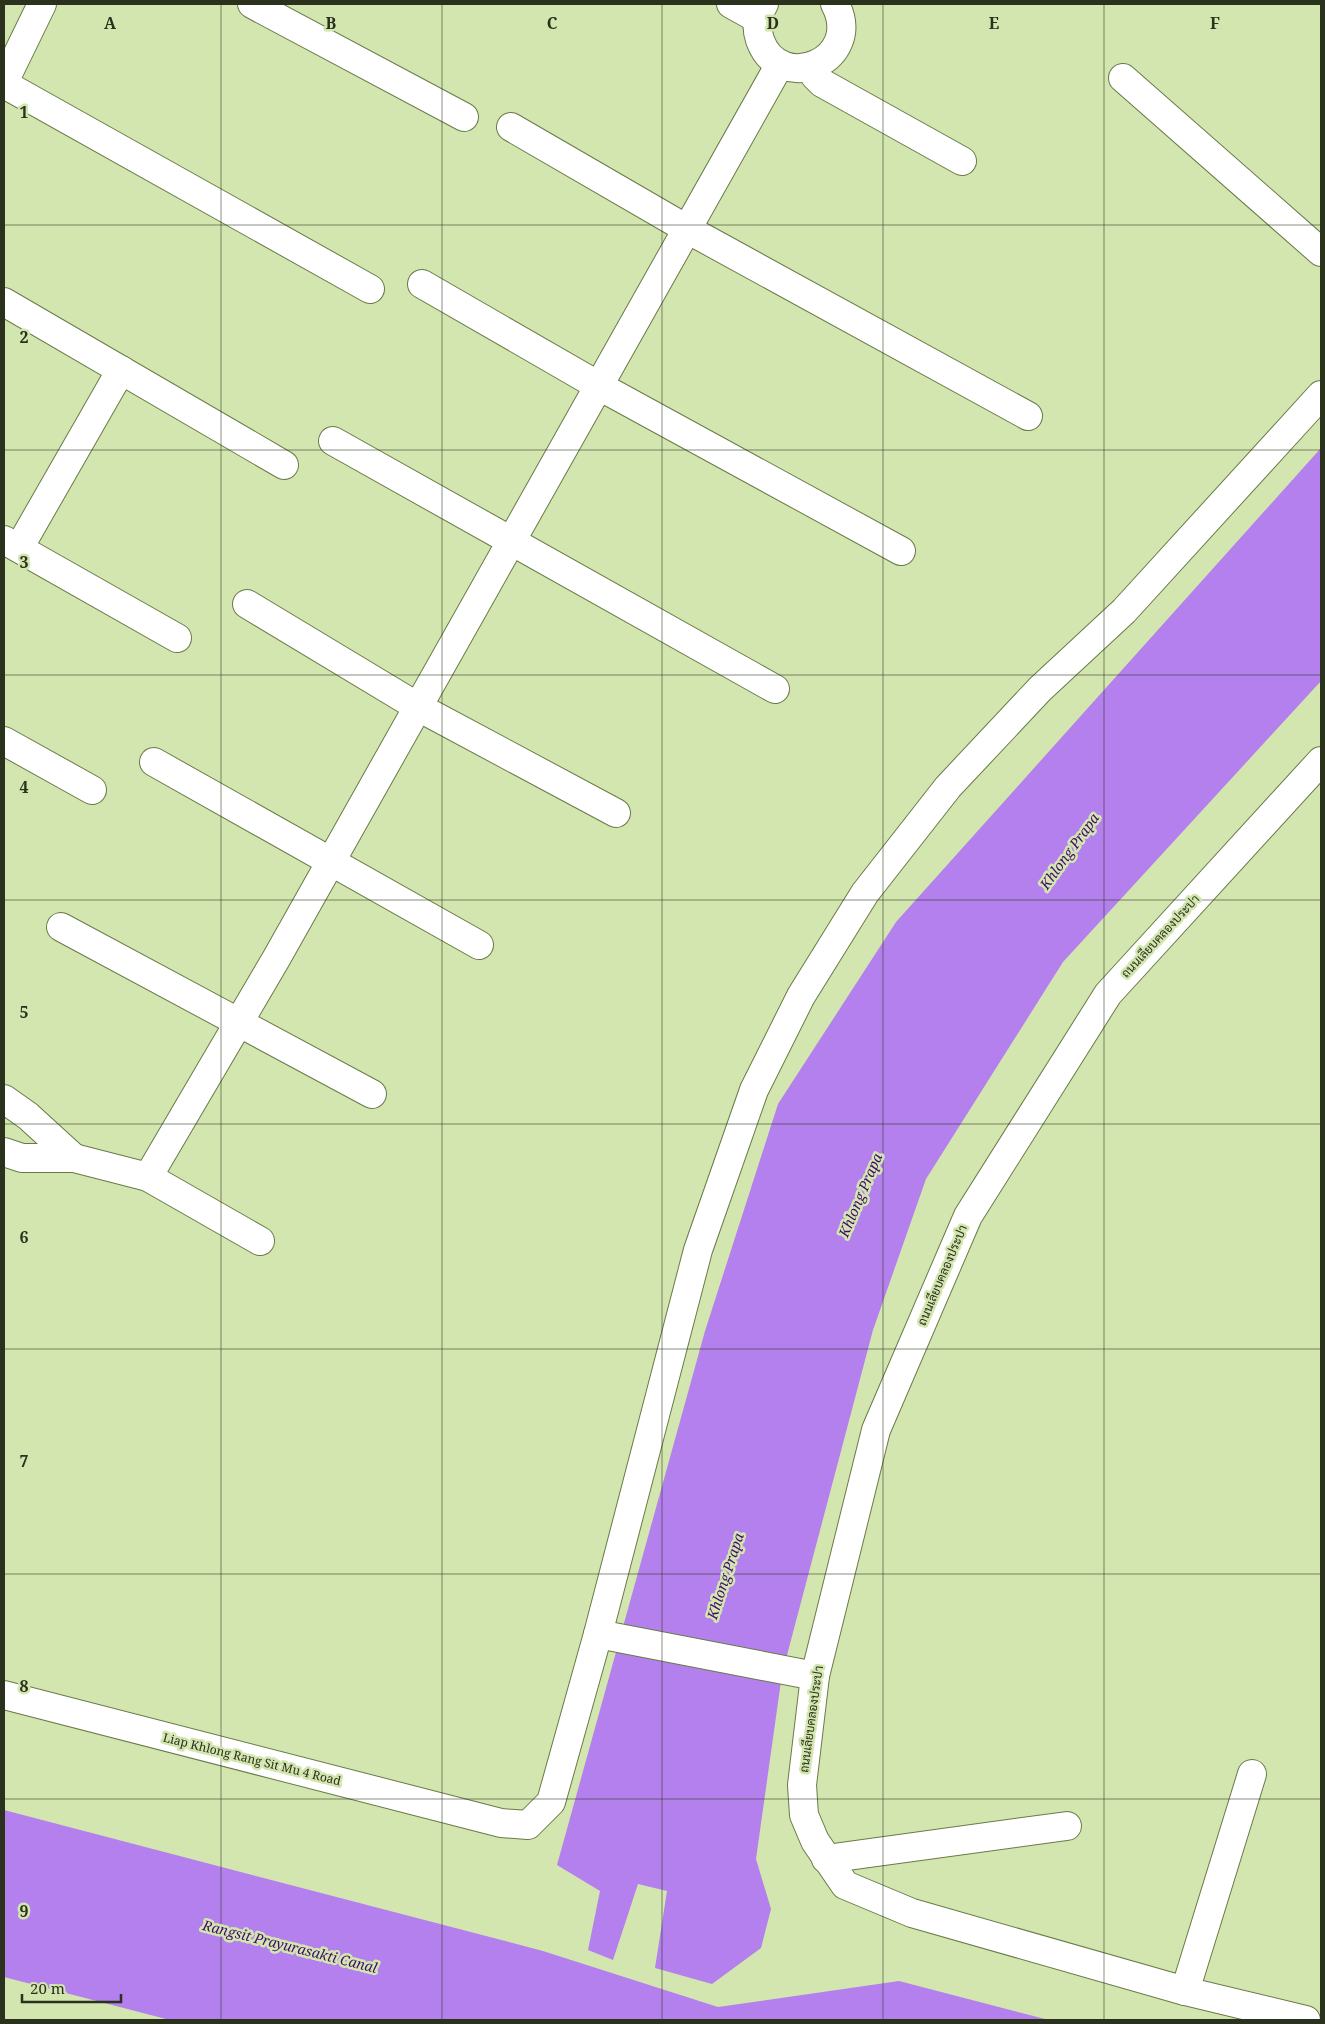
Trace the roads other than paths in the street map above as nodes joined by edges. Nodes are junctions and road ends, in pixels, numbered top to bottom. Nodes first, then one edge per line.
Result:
1 (42, 4) edge
2 (252, 4) edge
3 (731, 4) edge
4 (835, 4) edge
5 (761, 11) edge
6 (780, 64) junction
7 (813, 66) junction
8 (1123, 78) dead end
9 (4, 83) edge
10 (464, 117) dead end
11 (511, 127) dead end
12 (962, 161) dead end
13 (687, 229) junction
14 (1321, 252) edge
15 (422, 284) dead end
16 (370, 289) dead end
17 (4, 302) edge
18 (121, 370) junction
19 (599, 386) junction
20 (1321, 395) edge
21 (1028, 416) dead end
22 (333, 441) dead end
23 (284, 464) dead end
24 (510, 542) junction
25 (11, 544) edge
26 (901, 550) dead end
27 (247, 604) dead end
28 (177, 638) dead end
29 (775, 689) dead end
30 (418, 707) junction
31 (4, 741) edge
32 (1321, 761) edge
33 (154, 762) dead end
34 (92, 790) dead end
35 (616, 813) dead end
36 (330, 863) junction
37 (61, 927) dead end
38 (479, 945) dead end
39 (239, 1022) junction
40 (372, 1094) dead end
41 (4, 1099) edge
42 (4, 1152) edge
43 (74, 1158) junction
44 (148, 1177) junction
45 (260, 1241) dead end
46 (607, 1635) junction
47 (803, 1673) junction
48 (4, 1695) edge
49 (1252, 1774) dead end
50 (1067, 1826) dead end
51 (826, 1859) junction
52 (1185, 1991) junction
53 (1306, 2020) edge

1 - 9 street
2 - 10 street
3 - 5 street
4 - 7 street
5 - 6 street
6 - 7 street
6 - 13 street
7 - 12 street
8 - 14 street
9 - 16 street
11 - 13 street
13 - 19 street
13 - 21 street
15 - 19 street
17 - 18 street
18 - 23 street
18 - 25 street
19 - 24 street
19 - 26 street
20 - 46 street, Liap Khlong Rang Sit Mu 4 Road
22 - 24 street
24 - 29 street
24 - 30 street
25 - 28 street
27 - 30 street
30 - 35 street
30 - 36 street
31 - 34 street
32 - 47 street, ถนนเลียบคลองประปา
33 - 36 street
36 - 38 street
36 - 39 street
37 - 39 street
39 - 40 street
39 - 44 street
41 - 43 street
42 - 43 street
43 - 44 street
44 - 45 street
46 - 47 street
46 - 48 street, Liap Khlong Rang Sit Mu 4 Road
47 - 51 street, ถนนเลียบคลองประปา
49 - 52 street
50 - 51 street
51 - 52 street, ถนนเลียบคลองประปา
52 - 53 street

